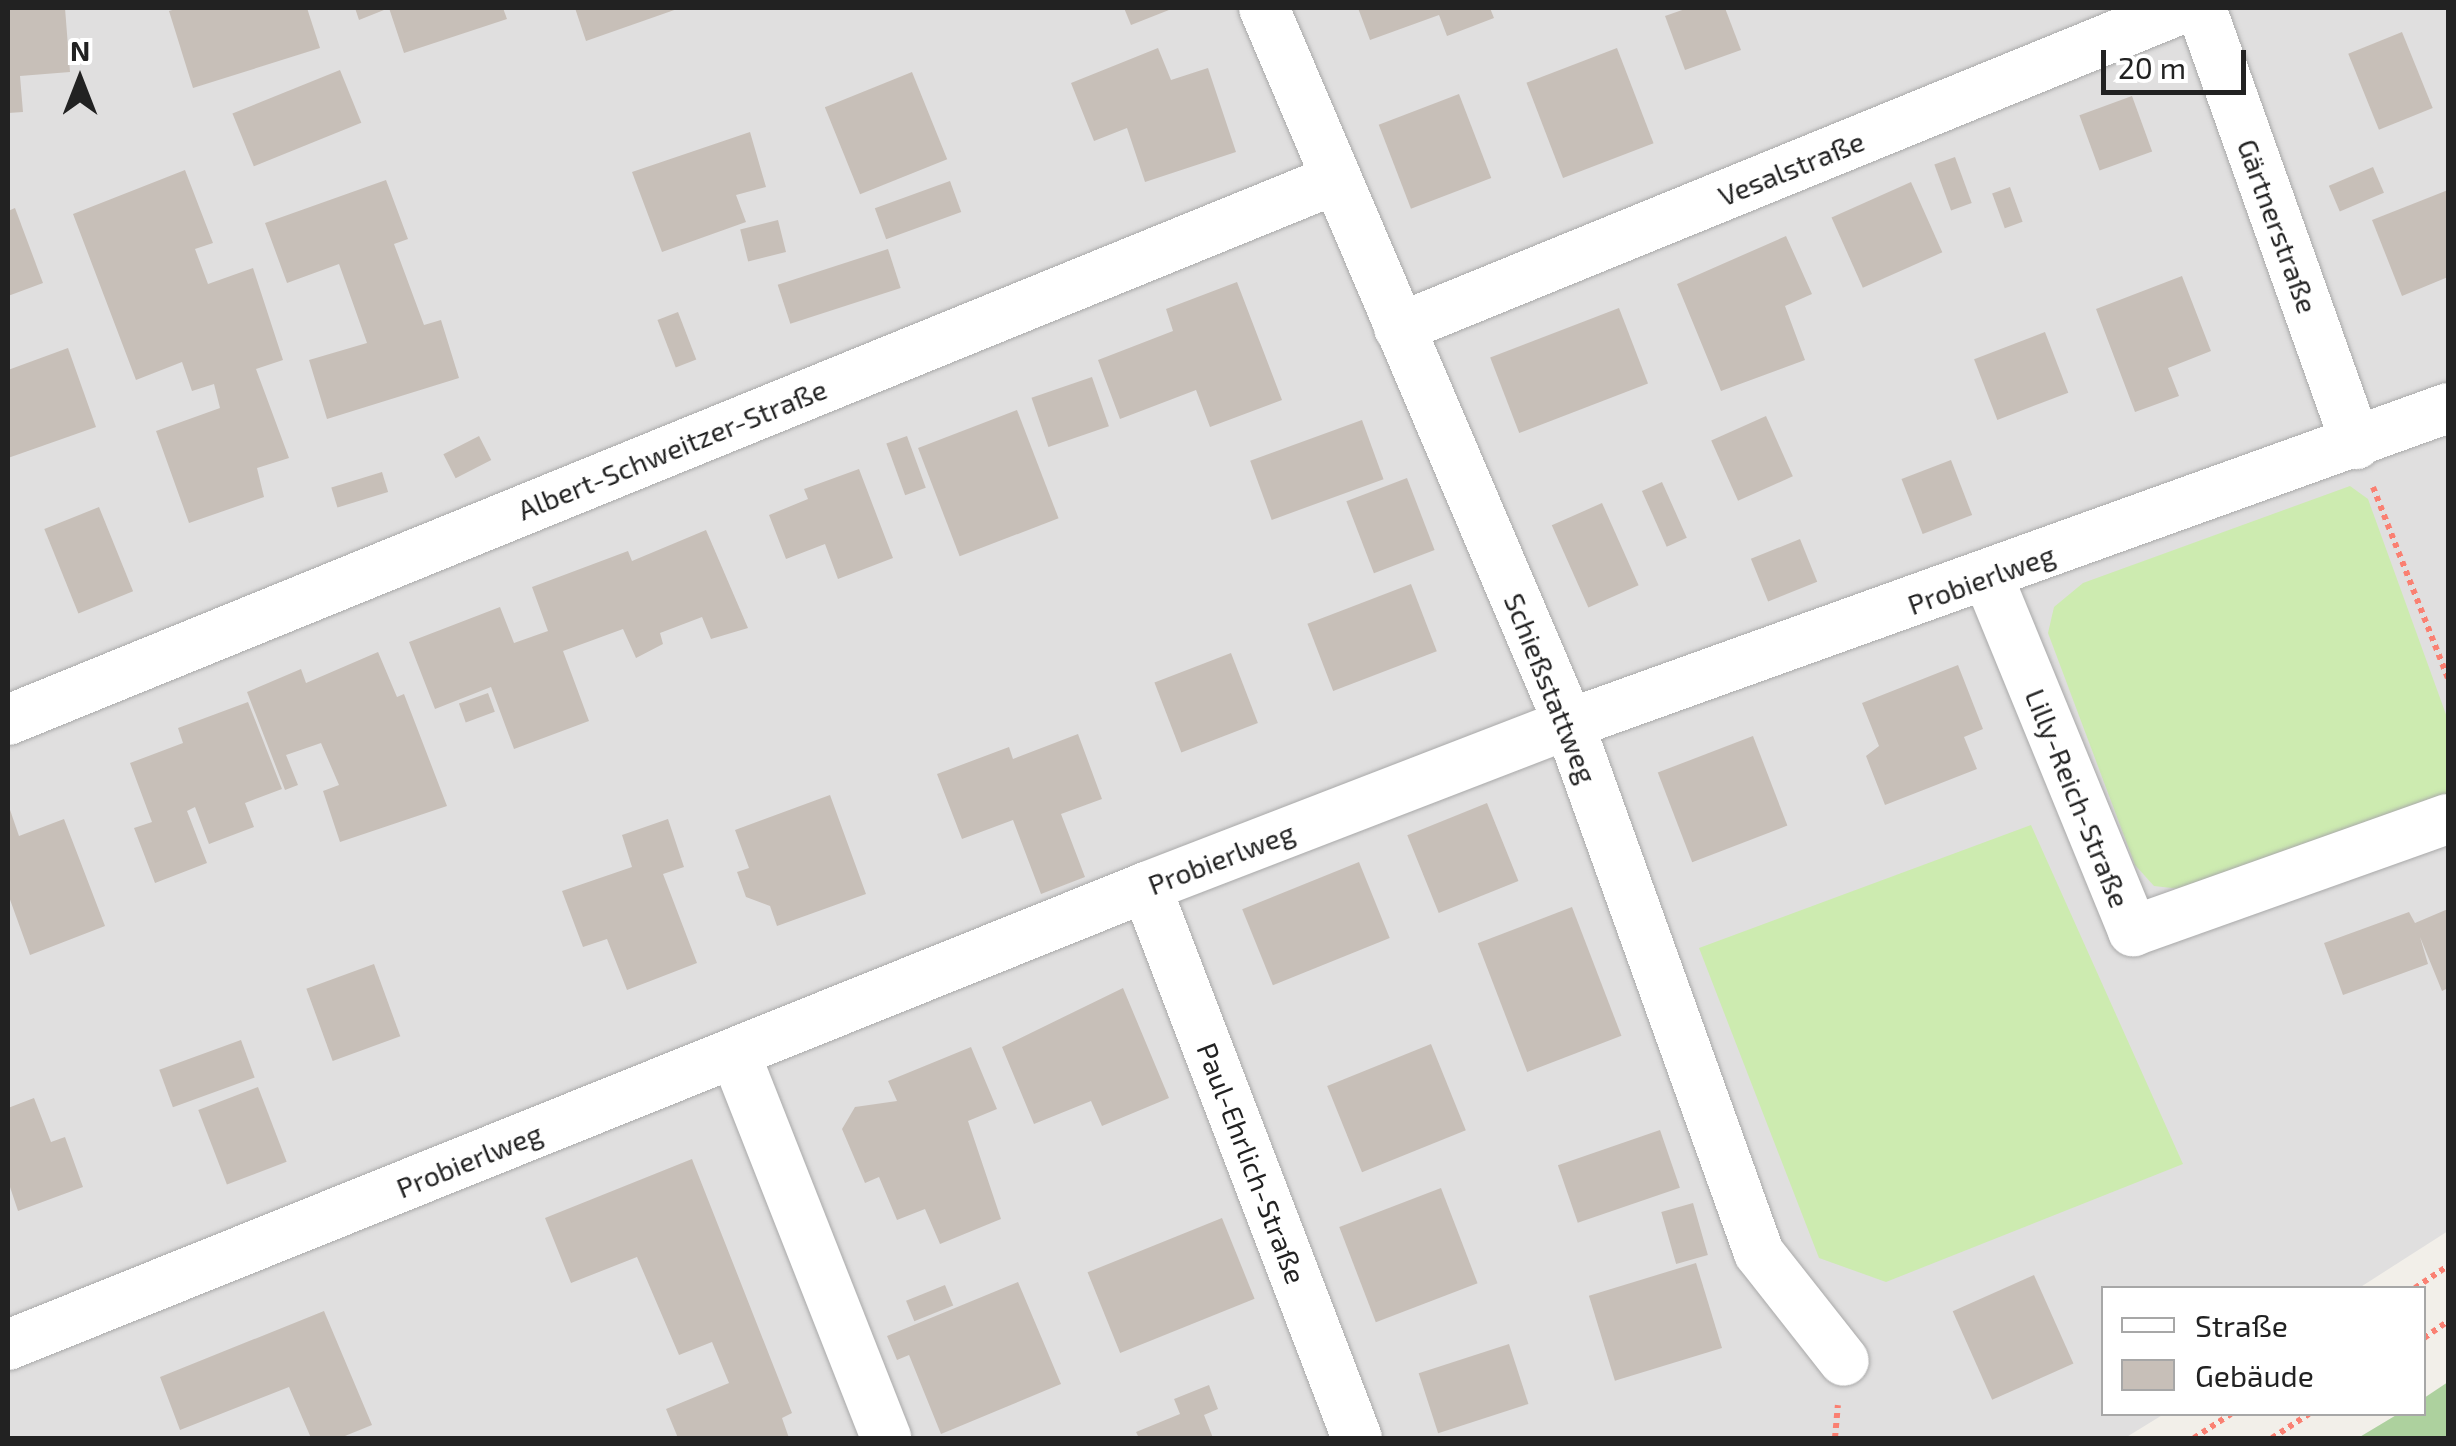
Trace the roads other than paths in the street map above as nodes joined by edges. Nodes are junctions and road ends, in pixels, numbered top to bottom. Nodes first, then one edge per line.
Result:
1 (1264, 8) edge
2 (2183, 8) edge
3 (2201, 8) edge
4 (1336, 179) junction
5 (1399, 328) junction
6 (2448, 408) edge
7 (2356, 444) junction
8 (1988, 577) junction
9 (8, 720) edge
10 (1569, 724) junction
11 (2448, 819) edge
12 (1146, 887) junction
13 (735, 1054) junction
14 (8, 1345) edge
15 (1844, 1361) dead end
16 (886, 1438) edge
17 (1356, 1438) edge

1 - 4 street, Schießstattweg
2 - 5 street, Vesalstraße
3 - 7 street, Gärtnerstraße
4 - 5 street, Schießstattweg
4 - 9 street, Albert-Schweitzer-Straße
5 - 10 street, Schießstattweg
6 - 7 street, Probierlweg
7 - 8 street, Probierlweg
8 - 10 street, Probierlweg
8 - 11 street, Lilly-Reich-Straße
10 - 12 street, Probierlweg
10 - 15 street, Schießstattweg
12 - 13 street, Probierlweg
12 - 17 street, Paul-Ehrlich-Straße
13 - 14 street, Probierlweg
13 - 16 street

